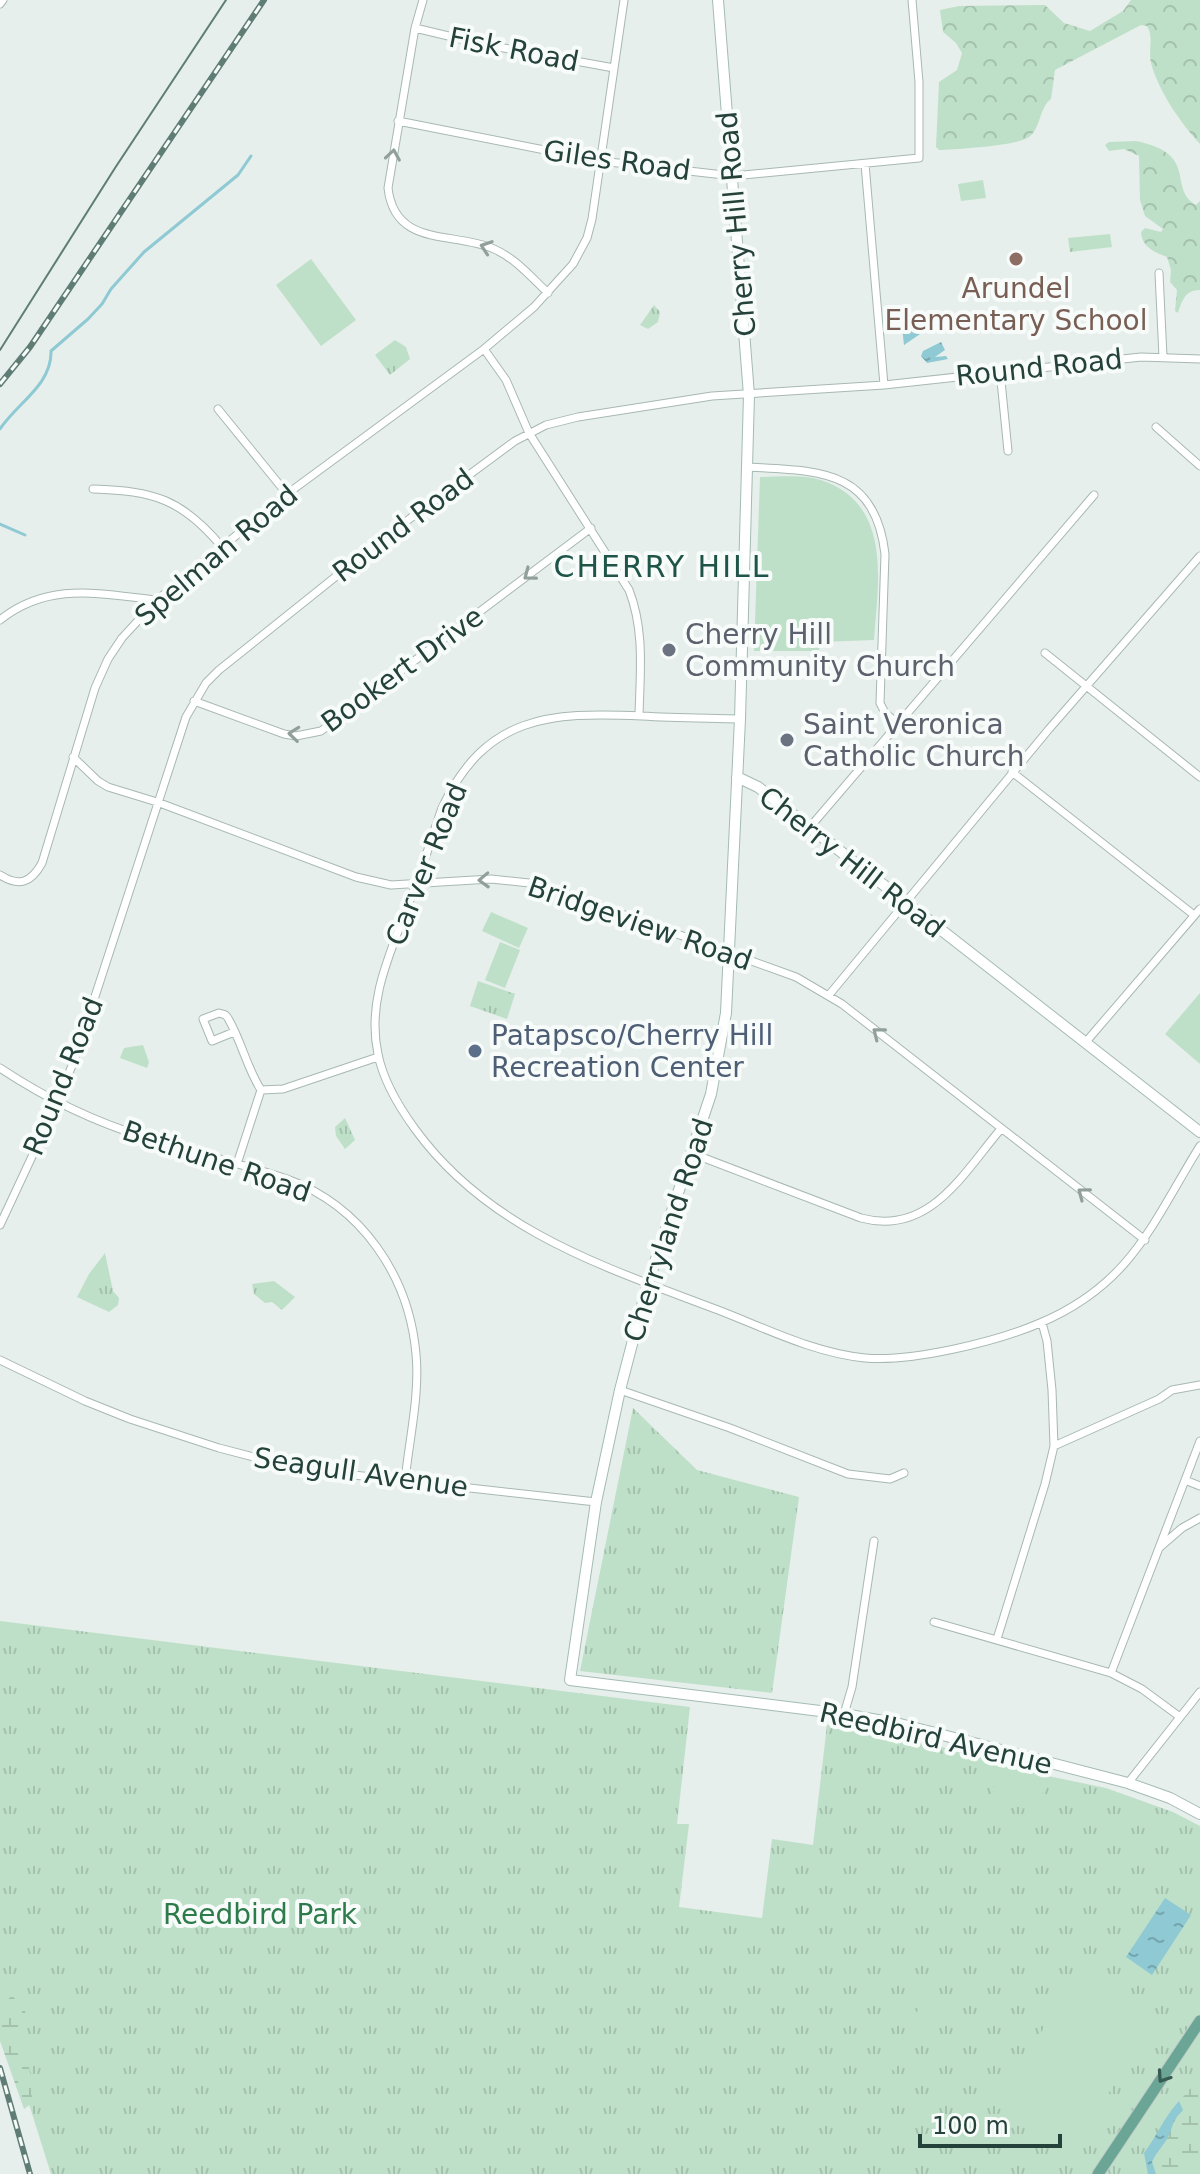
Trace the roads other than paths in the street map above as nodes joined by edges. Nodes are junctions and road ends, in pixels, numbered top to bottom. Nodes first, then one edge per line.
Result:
1 (423, 0) edge
2 (624, 0) edge
3 (718, 0) edge
4 (912, 0) edge
5 (415, 28) junction
6 (614, 68) junction
7 (398, 121) junction
8 (600, 161) junction
9 (865, 164) junction
10 (733, 176) junction
11 (1159, 273) dead end
12 (548, 293) junction
13 (484, 349) junction
14 (1163, 357) junction
15 (1200, 359) edge
16 (1000, 371) junction
17 (884, 385) junction
18 (749, 395) junction
19 (218, 409) dead end
20 (1156, 427) dead end
21 (529, 433) junction
22 (1008, 451) dead end
23 (1200, 466) edge
24 (748, 467) junction
25 (93, 489) dead end
26 (287, 494) junction
27 (1094, 495) dead end
28 (591, 528) junction
29 (222, 547) junction
30 (1200, 556) edge
31 (157, 600) junction
32 (0, 620) edge
33 (1045, 653) dead end
34 (1086, 686) junction
35 (194, 701) junction
36 (639, 716) junction
37 (740, 719) junction
38 (898, 724) junction
39 (73, 757) junction
40 (1012, 772) junction
41 (737, 777) junction
42 (1200, 777) edge
43 (157, 802) junction
44 (810, 827) junction
45 (0, 875) edge
46 (416, 884) junction
47 (906, 903) junction
48 (1197, 912) edge
49 (731, 954) junction
50 (829, 995) junction
51 (234, 1032) junction
52 (1085, 1043) junction
53 (378, 1057) junction
54 (0, 1068) edge
55 (261, 1090) junction
56 (57, 1103) junction
57 (1000, 1130) junction
58 (1200, 1132) edge
59 (1200, 1146) edge
60 (691, 1153) junction
61 (237, 1164) junction
62 (0, 1225) edge
63 (1145, 1240) junction
64 (648, 1283) junction
65 (1042, 1323) junction
66 (0, 1360) edge
67 (1200, 1385) edge
68 (620, 1390) junction
69 (1200, 1441) edge
70 (1054, 1446) junction
71 (904, 1473) dead end
72 (1185, 1480) junction
73 (405, 1481) junction
74 (1200, 1486) edge
75 (596, 1502) junction
76 (1200, 1518) edge
77 (874, 1541) dead end
78 (1158, 1548) junction
79 (934, 1622) dead end
80 (997, 1639) junction
81 (1111, 1673) junction
82 (570, 1680) joint
83 (1200, 1692) edge
84 (844, 1714) junction
85 (1180, 1717) junction
86 (1128, 1783) junction
87 (1200, 1814) edge
88 (1200, 2021) edge
89 (1098, 2174) edge

1 - 5 street
2 - 6 street, Spelman Road
3 - 10 street, Cherry Hill Road
4 - 9 street, Giles Road
5 - 6 street, Fisk Road
5 - 7 street
6 - 8 street, Spelman Road
7 - 8 street, Giles Road
12 -> 7 street
8 - 10 street, Giles Road
8 - 12 street, Spelman Road
9 - 10 street, Giles Road
9 - 17 street
10 - 18 street, Cherry Hill Road
11 - 14 street
12 - 13 street, Spelman Road
13 - 21 street
13 - 26 street, Spelman Road
14 - 15 street, Round Road
14 - 16 street, Round Road
16 - 17 street, Round Road
16 - 22 street
17 - 18 street, Round Road
18 - 21 street, Round Road
18 - 24 street, Cherry Hill Road
19 - 26 street
20 - 23 street
21 - 28 street
21 - 35 street, Round Road
24 - 37 street, Cherry Hill Road
24 - 38 street
25 - 29 street
26 - 29 street, Spelman Road
27 - 38 street
28 -> 35 street, Bookert Drive
28 - 36 street
29 - 31 street, Spelman Road
30 - 34 street
31 - 32 street
31 - 39 street, Spelman Road
33 - 34 street
34 - 40 street
34 - 42 street
35 - 43 street, Round Road
36 - 37 street, Carver Road
36 - 46 street, Carver Road
37 - 41 street, Cherry Hill Road
38 - 44 street
39 - 43 street, Bridgeview Road
39 - 45 street, Spelman Road
40 - 47 street
40 - 48 street
41 - 44 street, Cherry Hill Road
41 - 49 street, Cherryland Road
43 - 46 street, Bridgeview Road
43 - 56 street, Round Road
44 - 47 street, Cherry Hill Road
49 -> 46 street, Bridgeview Road
46 - 53 street, Carver Road
47 - 50 street
47 - 52 street, Cherry Hill Road
48 - 52 street
49 - 50 street, Bridgeview Road
49 - 60 street, Cherryland Road
57 -> 50 street, Bridgeview Road
51 - 51 street
51 - 55 street
52 - 58 street, Cherry Hill Road
53 - 55 street
53 - 64 street, Carver Road
54 - 56 street, Bethune Road
55 - 61 street
56 - 61 street, Bethune Road
56 - 62 street, Round Road
57 - 60 street
63 -> 57 street, Bridgeview Road
59 - 63 street, Carver Road
60 - 64 street, Cherryland Road
61 - 73 street, Bethune Road
63 - 65 street, Carver Road
64 - 65 street, Carver Road
64 - 68 street, Cherryland Road
65 - 70 street
66 - 73 street, Seagull Avenue
67 - 70 street
68 - 71 street
68 - 75 street, Cherryland Road
69 - 72 street
70 - 80 street
72 - 74 street
72 - 78 street
73 - 75 street, Seagull Avenue
75 - 82 street, Cherryland Road
76 - 78 street
77 - 84 street
78 - 81 street
79 - 80 street
80 - 81 street
81 - 85 street
82 - 84 street, Reedbird Avenue
83 - 85 street
84 - 86 street, Reedbird Avenue
85 - 86 street
86 - 87 street, Reedbird Avenue
88 -> 89 main road

